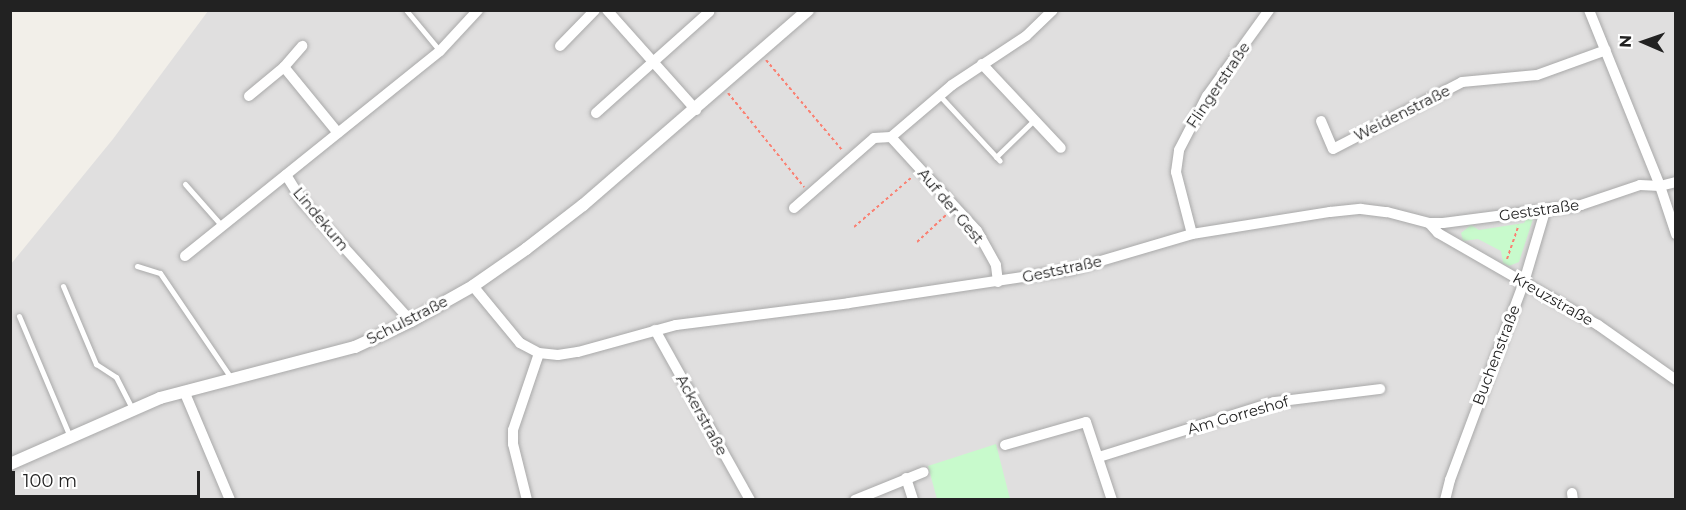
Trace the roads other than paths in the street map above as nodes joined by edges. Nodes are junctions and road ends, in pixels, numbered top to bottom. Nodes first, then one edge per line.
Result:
1 (406, 10) edge
2 (478, 10) edge
3 (595, 10) edge
4 (607, 10) edge
5 (808, 10) edge
6 (1053, 10) edge
7 (1269, 10) edge
8 (1589, 10) edge
9 (709, 12) edge
10 (560, 45) dead end
11 (302, 46) dead end
12 (1605, 50) junction
13 (440, 51) junction
14 (653, 64) junction
15 (982, 64) junction
16 (284, 67) junction
17 (249, 96) dead end
18 (939, 96) junction
19 (696, 110) junction
20 (596, 114) dead end
21 (1034, 120) junction
22 (1321, 121) dead end
23 (338, 133) junction
24 (891, 137) junction
25 (1061, 148) dead end
26 (286, 175) junction
27 (1676, 182) edge
28 (185, 184) dead end
29 (1660, 186) junction
30 (794, 208) dead end
31 (1545, 211) junction
32 (1429, 223) junction
33 (222, 226) junction
34 (1192, 234) junction
35 (1676, 234) edge
36 (185, 256) dead end
37 (137, 266) dead end
38 (998, 282) junction
39 (1524, 282) junction
40 (63, 286) dead end
41 (473, 286) junction
42 (19, 316) dead end
43 (411, 321) junction
44 (655, 330) junction
45 (539, 353) junction
46 (231, 378) junction
47 (1676, 380) edge
48 (1380, 389) dead end
49 (184, 391) junction
50 (133, 410) junction
51 (70, 437) junction
52 (1005, 445) dead end
53 (1098, 457) junction
54 (10, 464) edge
55 (924, 472) dead end
56 (906, 478) junction
57 (230, 500) edge
58 (527, 500) edge
59 (750, 500) edge
60 (855, 500) edge
61 (914, 500) edge
62 (1112, 500) edge
63 (1445, 500) edge

1 - 13 lane
2 - 13 street
3 - 10 street
4 - 14 street
5 - 19 street, Schulstraße
6 - 15 street
7 - 34 street, Flingerstraße
8 - 12 street
9 - 14 street
11 - 16 street
12 - 22 street, Weidenstraße
12 - 29 street
13 - 23 street
14 - 19 street
14 - 20 street
15 - 18 street
15 - 21 street
16 - 17 street
16 - 23 street
18 - 21 lane
18 - 24 street
19 - 41 street, Schulstraße
21 - 25 street
23 - 26 street
24 - 30 street
24 - 38 street, Auf der Gest
26 - 33 street, Lindekum
26 - 43 street, Lindekum
27 - 29 street, Geststraße
28 - 33 lane
29 - 31 street, Geststraße
29 - 35 street
31 - 32 street, Geststraße
31 - 39 street, Buchenstraße
32 - 34 street, Geststraße
32 - 39 street, Kreuzstraße
33 - 36 street, Lindekum
34 - 38 street, Geststraße
37 - 46 lane
38 - 44 street, Geststraße
39 - 47 street, Kreuzstraße
39 - 63 street, Buchenstraße
40 - 50 lane
41 - 43 street, Schulstraße
41 - 45 street
42 - 51 lane
43 - 46 street, Schulstraße
44 - 45 street, Geststraße
44 - 59 street, Ackerstraße
45 - 58 street
46 - 49 street, Schulstraße
48 - 53 street, Am Gorreshof
49 - 50 street, Schulstraße
49 - 57 street
50 - 51 street, Schulstraße
51 - 54 street, Schulstraße
52 - 53 street
53 - 62 street
55 - 56 street
56 - 60 street
56 - 61 street

